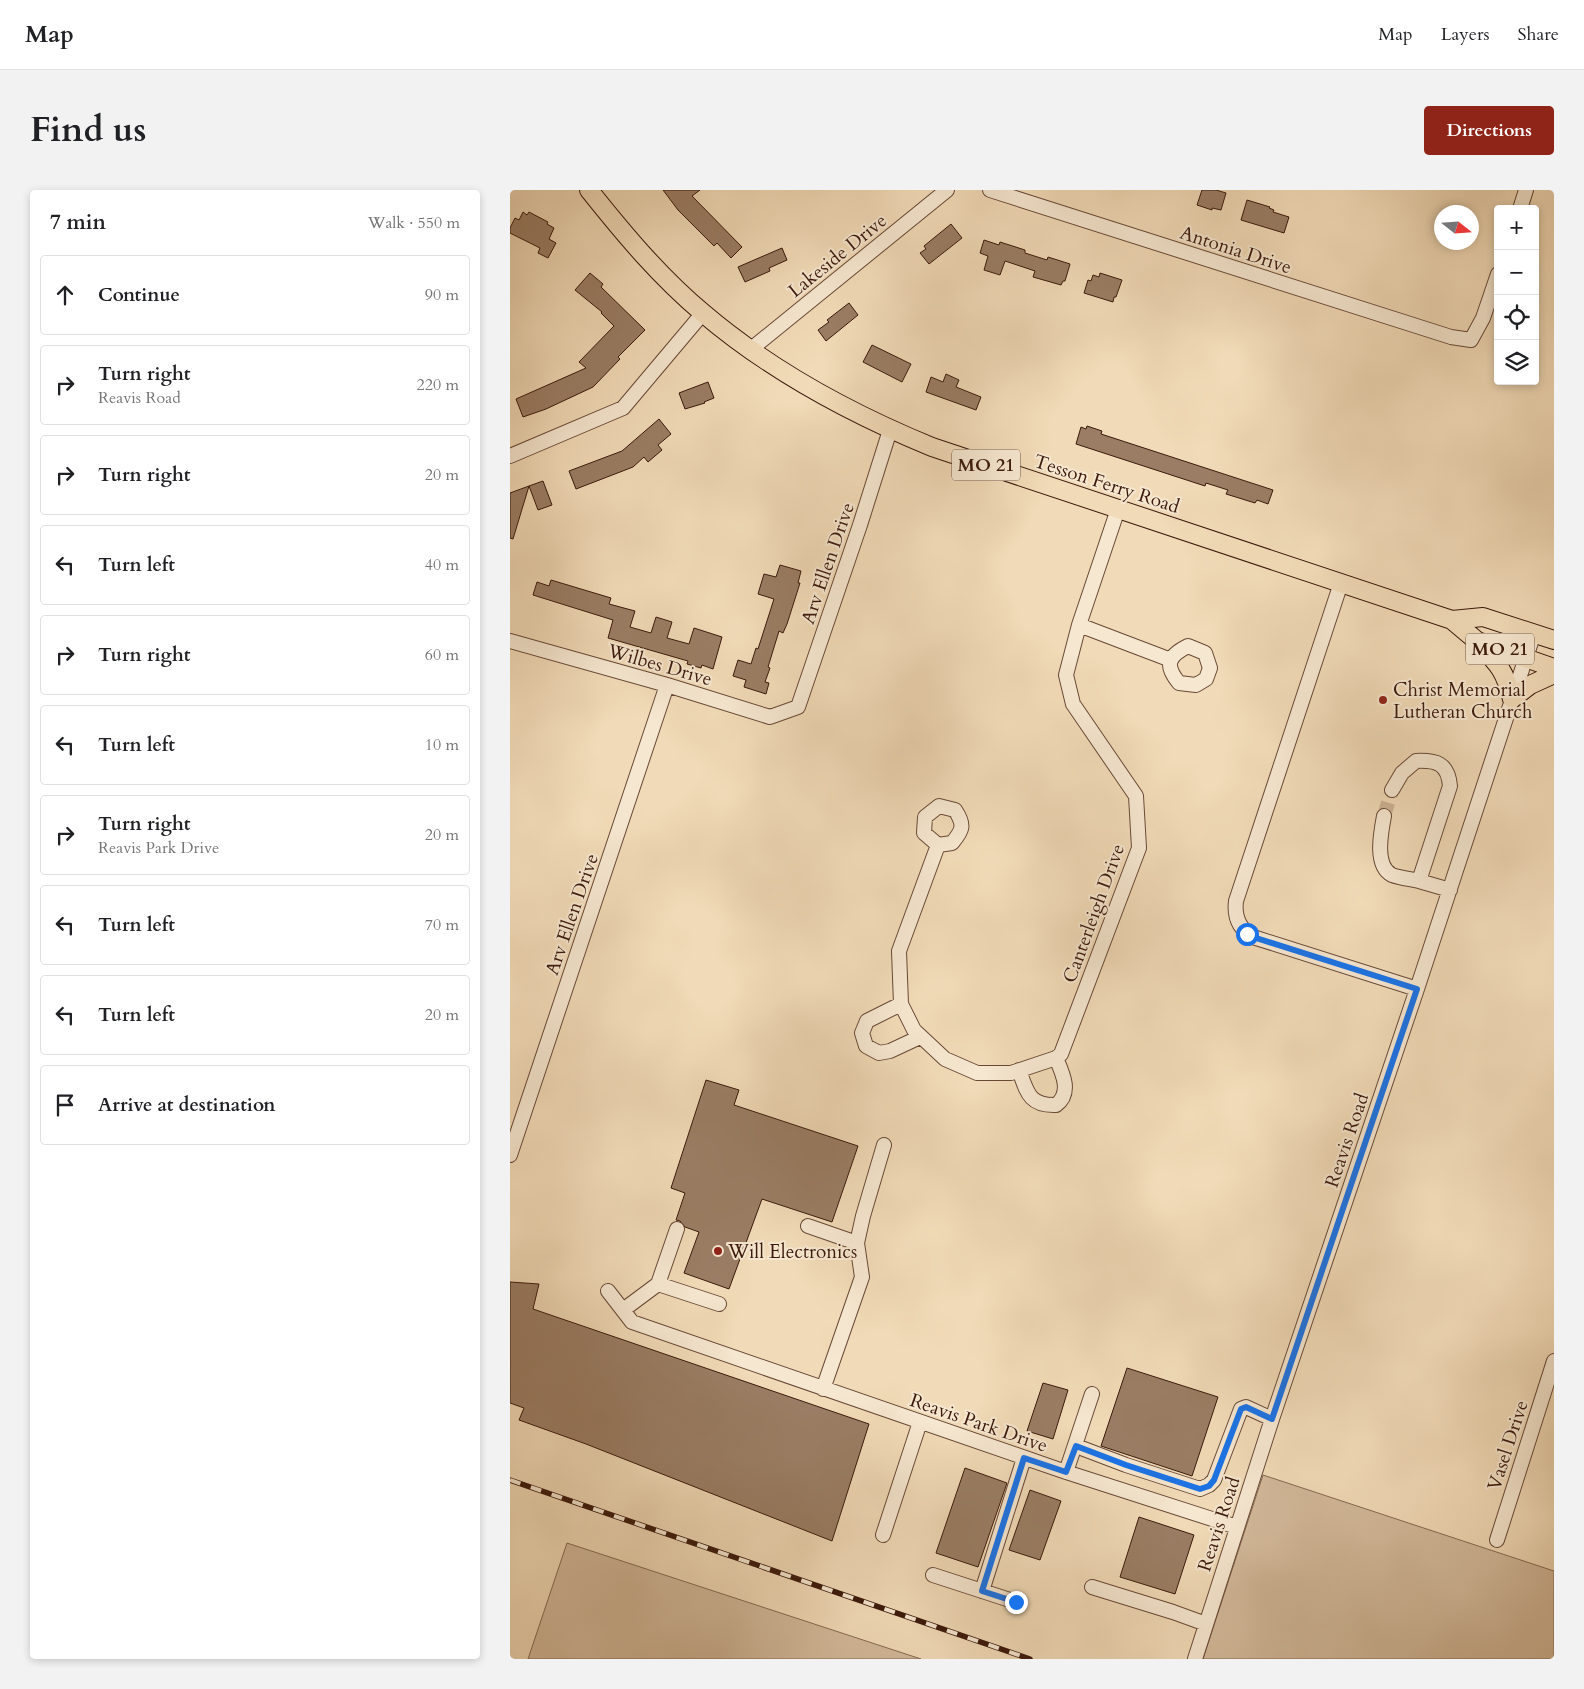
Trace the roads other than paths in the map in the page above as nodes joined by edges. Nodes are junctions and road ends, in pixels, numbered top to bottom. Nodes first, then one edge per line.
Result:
1 (589, 190) edge
2 (947, 190) edge
3 (990, 190) edge
4 (1526, 190) edge
5 (1521, 205) edge
6 (1494, 286) edge
7 (703, 313) junction
8 (750, 350) junction
9 (890, 430) junction
10 (510, 456) edge
11 (1118, 509) junction
12 (1341, 583) junction
13 (1452, 620) junction
14 (1079, 625) junction
15 (1534, 633) junction
16 (1554, 640) edge
17 (510, 641) edge
18 (1477, 641) junction
19 (1526, 658) junction
20 (1171, 660) dead end
21 (1554, 668) edge
22 (1554, 674) edge
23 (667, 685) junction
24 (1512, 699) junction
25 (798, 708) joint
26 (1392, 790) tunnel mouth
27 (1384, 816) tunnel mouth
28 (938, 845) dead end
29 (1419, 881) junction
30 (1450, 890) junction
31 (1417, 989) junction
32 (901, 1004) junction
33 (920, 1037) junction
34 (1059, 1056) junction
35 (1019, 1070) junction
36 (884, 1145) dead end
37 (510, 1155) edge
38 (808, 1226) dead end
39 (676, 1229) dead end
40 (857, 1242) junction
41 (658, 1284) junction
42 (608, 1291) dead end
43 (718, 1304) dead end
44 (623, 1310) junction
45 (1554, 1361) edge
46 (823, 1389) junction
47 (1092, 1394) dead end
48 (1272, 1419) junction
49 (920, 1422) junction
50 (1076, 1446) junction
51 (1024, 1458) junction
52 (1066, 1472) junction
53 (1237, 1527) junction
54 (883, 1535) dead end
55 (1496, 1540) dead end
56 (933, 1575) dead end
57 (1092, 1587) dead end
58 (982, 1591) junction
59 (1016, 1602) dead end
60 (1206, 1624) junction
61 (1195, 1659) edge

1 - 7 main road, Tesson Ferry Road / MO 21
2 - 8 street, Lakeside Drive
3 - 6 street, Antonia Drive
4 - 5 street
7 - 8 main road, Tesson Ferry Road / MO 21
7 - 10 street
8 - 9 main road, Tesson Ferry Road / MO 21
9 - 11 main road, Tesson Ferry Road / MO 21
9 - 25 street, Arv Ellen Drive
11 - 12 main road, Tesson Ferry Road / MO 21
11 - 14 street, Canterleigh Drive
12 - 13 main road, Tesson Ferry Road / MO 21
12 - 31 street
13 - 15 main road, Tesson Ferry Road / MO 21
13 - 18 main road, Tesson Ferry Road / MO 21
14 - 20 street
14 - 34 street, Canterleigh Drive
15 - 16 main road, Tesson Ferry Road / MO 21
15 - 19 street, Reavis Road
17 - 23 street, Wilbes Drive
18 - 19 main road, Tesson Ferry Road / MO 21
18 - 24 main road
19 - 21 main road, Tesson Ferry Road / MO 21
19 - 24 street, Reavis Road
22 - 24 main road
23 - 25 street, Wilbes Drive
23 - 37 street, Arv Ellen Drive
24 - 30 street, Reavis Road
26 - 29 street
27 - 29 street
28 - 32 street
29 - 30 street
30 - 31 street, Reavis Road
31 - 48 street, Reavis Road
32 - 33 street
32 - 33 street
33 - 35 street
34 - 35 street
34 - 35 street
36 - 40 street
38 - 40 street
39 - 41 street
40 - 46 street
41 - 43 street
41 - 44 street
42 - 44 street, Reavis Park Drive
44 - 46 street, Reavis Park Drive
45 - 55 street, Vasel Drive
46 - 49 street, Reavis Park Drive
47 - 50 street
48 - 50 street
48 - 53 street, Reavis Road
49 - 51 street, Reavis Park Drive
49 - 54 street
50 - 52 street
51 - 52 street, Reavis Park Drive
51 - 58 street
52 - 53 street, Reavis Park Drive
53 - 60 street, Reavis Road
56 - 58 street
57 - 60 street
58 - 59 street
60 - 61 street, Reavis Road

